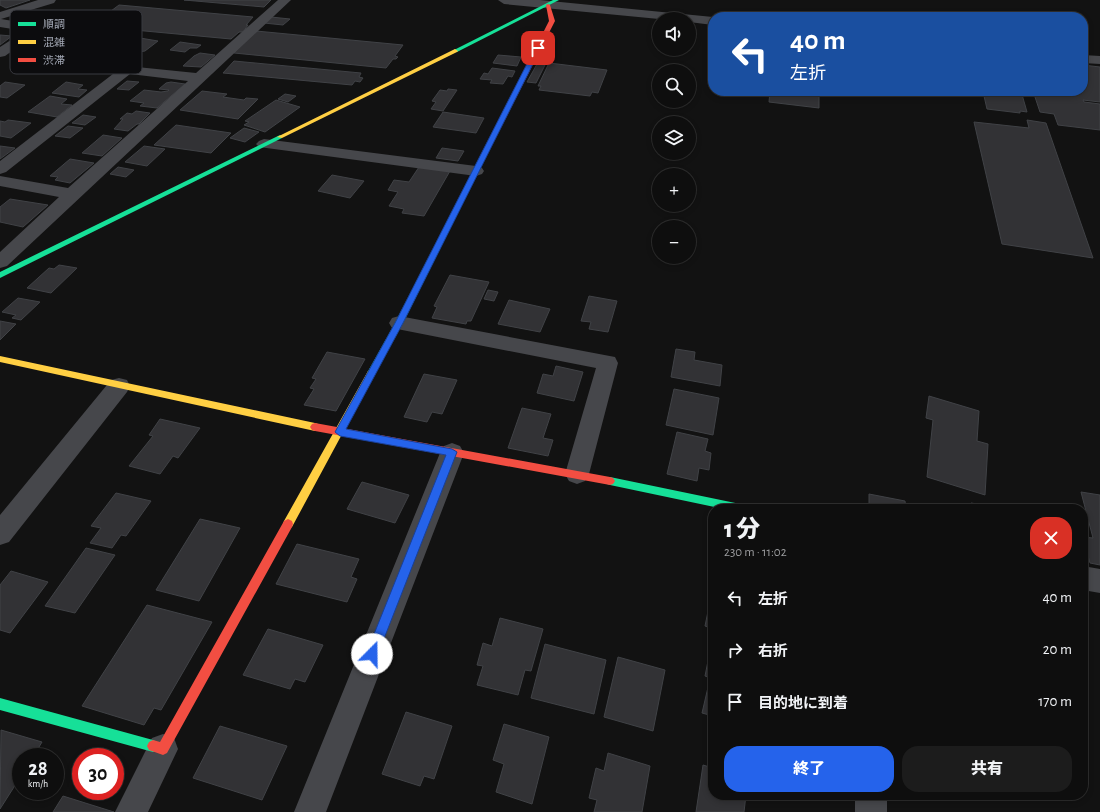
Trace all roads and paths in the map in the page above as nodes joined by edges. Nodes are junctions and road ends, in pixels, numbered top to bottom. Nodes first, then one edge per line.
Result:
1 (50, 0) edge
2 (285, 0) edge
3 (504, 0) edge
4 (552, 2) edge
5 (19, 10) edge
6 (10, 13) edge
7 (0, 16) edge
8 (708, 20) edge
9 (0, 23) edge
10 (10, 25) edge
11 (10, 47) edge
12 (0, 53) edge
13 (1088, 59) edge
14 (1100, 60) edge
15 (142, 72) edge
16 (122, 74) edge
17 (200, 78) junction
18 (264, 144) junction
19 (0, 169) edge
20 (476, 171) junction
21 (0, 181) edge
22 (72, 194) junction
23 (0, 262) edge
24 (0, 275) edge
25 (399, 323) junction
26 (0, 359) edge
27 (118, 386) junction
28 (340, 432) junction
29 (452, 452) junction
30 (577, 474) junction
31 (721, 504) edge
32 (0, 534) edge
33 (1088, 579) edge
34 (1100, 582) edge
35 (0, 704) edge
36 (163, 749) junction
37 (871, 800) edge
38 (131, 812) edge
39 (310, 812) edge
40 (871, 812) edge

1 - 5 street
2 - 17 street
3 - 4 street
4 - 8 street
4 - 18 street
4 - 20 street
6 - 7 street
9 - 10 street
11 - 12 street
13 - 14 street
15 - 17 street
16 - 19 street
17 - 22 street
18 - 20 street
18 - 24 street
20 - 25 street
21 - 22 street
22 - 23 street
25 - 28 street
25 - 30 street
26 - 27 street
27 - 28 street
27 - 32 street
28 - 29 street
28 - 36 street
29 - 30 street
29 - 39 street
30 - 31 street
33 - 34 street
35 - 36 street
36 - 38 street
37 - 40 street

